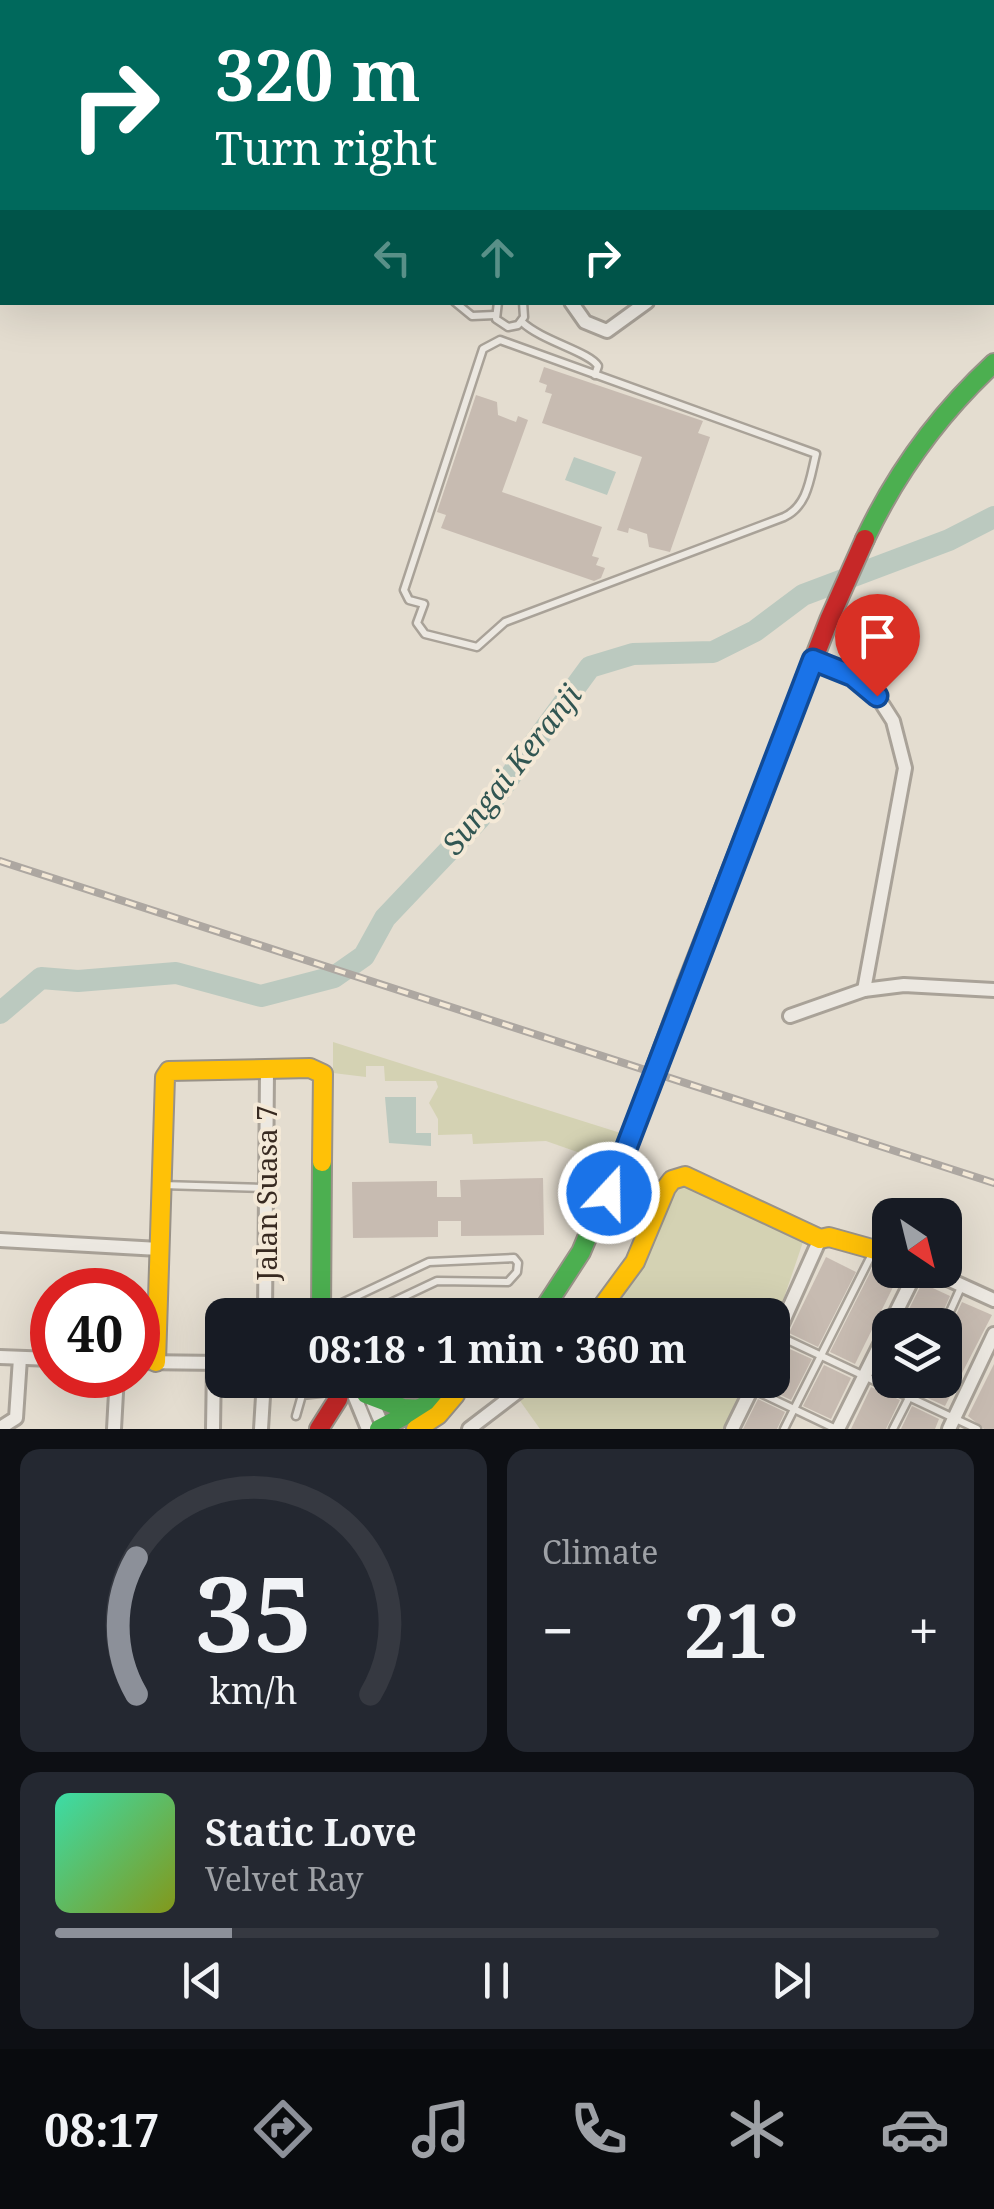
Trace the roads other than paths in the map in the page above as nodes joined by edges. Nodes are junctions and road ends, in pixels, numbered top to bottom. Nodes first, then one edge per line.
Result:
1 (459, 305) edge
2 (497, 305) edge
3 (524, 305) edge
4 (573, 305) edge
5 (643, 305) edge
6 (495, 314) junction
7 (522, 322) junction
8 (994, 362) edge
9 (596, 375) junction
10 (813, 660) junction
11 (864, 990) junction
12 (994, 990) edge
13 (790, 1016) dead end
14 (266, 1071) junction
15 (161, 1185) junction
16 (266, 1188) junction
17 (820, 1239) junction
18 (0, 1240) edge
19 (159, 1249) junction
20 (872, 1249) edge
21 (157, 1268) edge
22 (872, 1268) edge
23 (962, 1286) edge
24 (908, 1288) edge
25 (265, 1298) edge
26 (321, 1298) edge
27 (351, 1298) edge
28 (400, 1298) edge
29 (551, 1298) edge
30 (609, 1298) edge
31 (994, 1300) edge
32 (790, 1307) edge
33 (994, 1334) edge
34 (790, 1346) edge
35 (0, 1356) edge
36 (821, 1356) junction
37 (20, 1358) junction
38 (30, 1358) edge
39 (160, 1362) edge
40 (205, 1363) edge
41 (865, 1377) junction
42 (872, 1380) edge
43 (116, 1398) edge
44 (216, 1398) edge
45 (263, 1398) edge
46 (301, 1398) edge
47 (337, 1398) edge
48 (351, 1398) edge
49 (369, 1398) edge
50 (385, 1398) edge
51 (453, 1398) edge
52 (509, 1398) edge
53 (747, 1398) edge
54 (776, 1398) edge
55 (909, 1398) joint
56 (794, 1409) junction
57 (296, 1416) dead end
58 (430, 1418) edge
59 (951, 1424) edge
60 (0, 1428) edge
61 (114, 1429) edge
62 (214, 1429) edge
63 (261, 1429) edge
64 (319, 1429) edge
65 (368, 1429) edge
66 (382, 1429) edge
67 (416, 1429) edge
68 (469, 1429) edge
69 (732, 1429) edge
70 (784, 1429) edge
71 (837, 1429) edge
72 (894, 1429) edge
73 (977, 1429) edge

1 - 6 lane
2 - 6 lane
3 - 7 lane
4 - 5 street
6 - 7 lane
7 - 9 lane
8 - 10 street
9 - 9 lane
10 - 11 street
10 - 29 street, bridge
11 - 12 street
11 - 13 street
14 - 15 street
14 - 16 street, Jalan Suasa 7
14 - 26 street
15 - 16 lane
15 - 19 street
16 - 25 street, Jalan Suasa 7
17 - 20 street
17 - 30 street
17 - 32 street
18 - 19 street
19 - 21 street
22 - 36 lane
23 - 31 street
24 - 41 street
27 - 28 lane
33 - 59 street
34 - 36 lane
35 - 37 street
36 - 41 lane
36 - 56 lane
37 - 38 street
37 - 60 street
39 - 40 street
41 - 42 lane
41 - 71 street
43 - 61 street
44 - 62 street
45 - 63 street
46 - 57 lane
47 - 64 street
48 - 65 street
49 - 66 street
50 - 58 street
51 - 58 street
52 - 68 street
53 - 69 street
54 - 56 lane
55 - 59 lane
55 - 72 lane
56 - 70 lane
56 - 71 lane
58 - 66 street
58 - 67 street
59 - 73 lane

